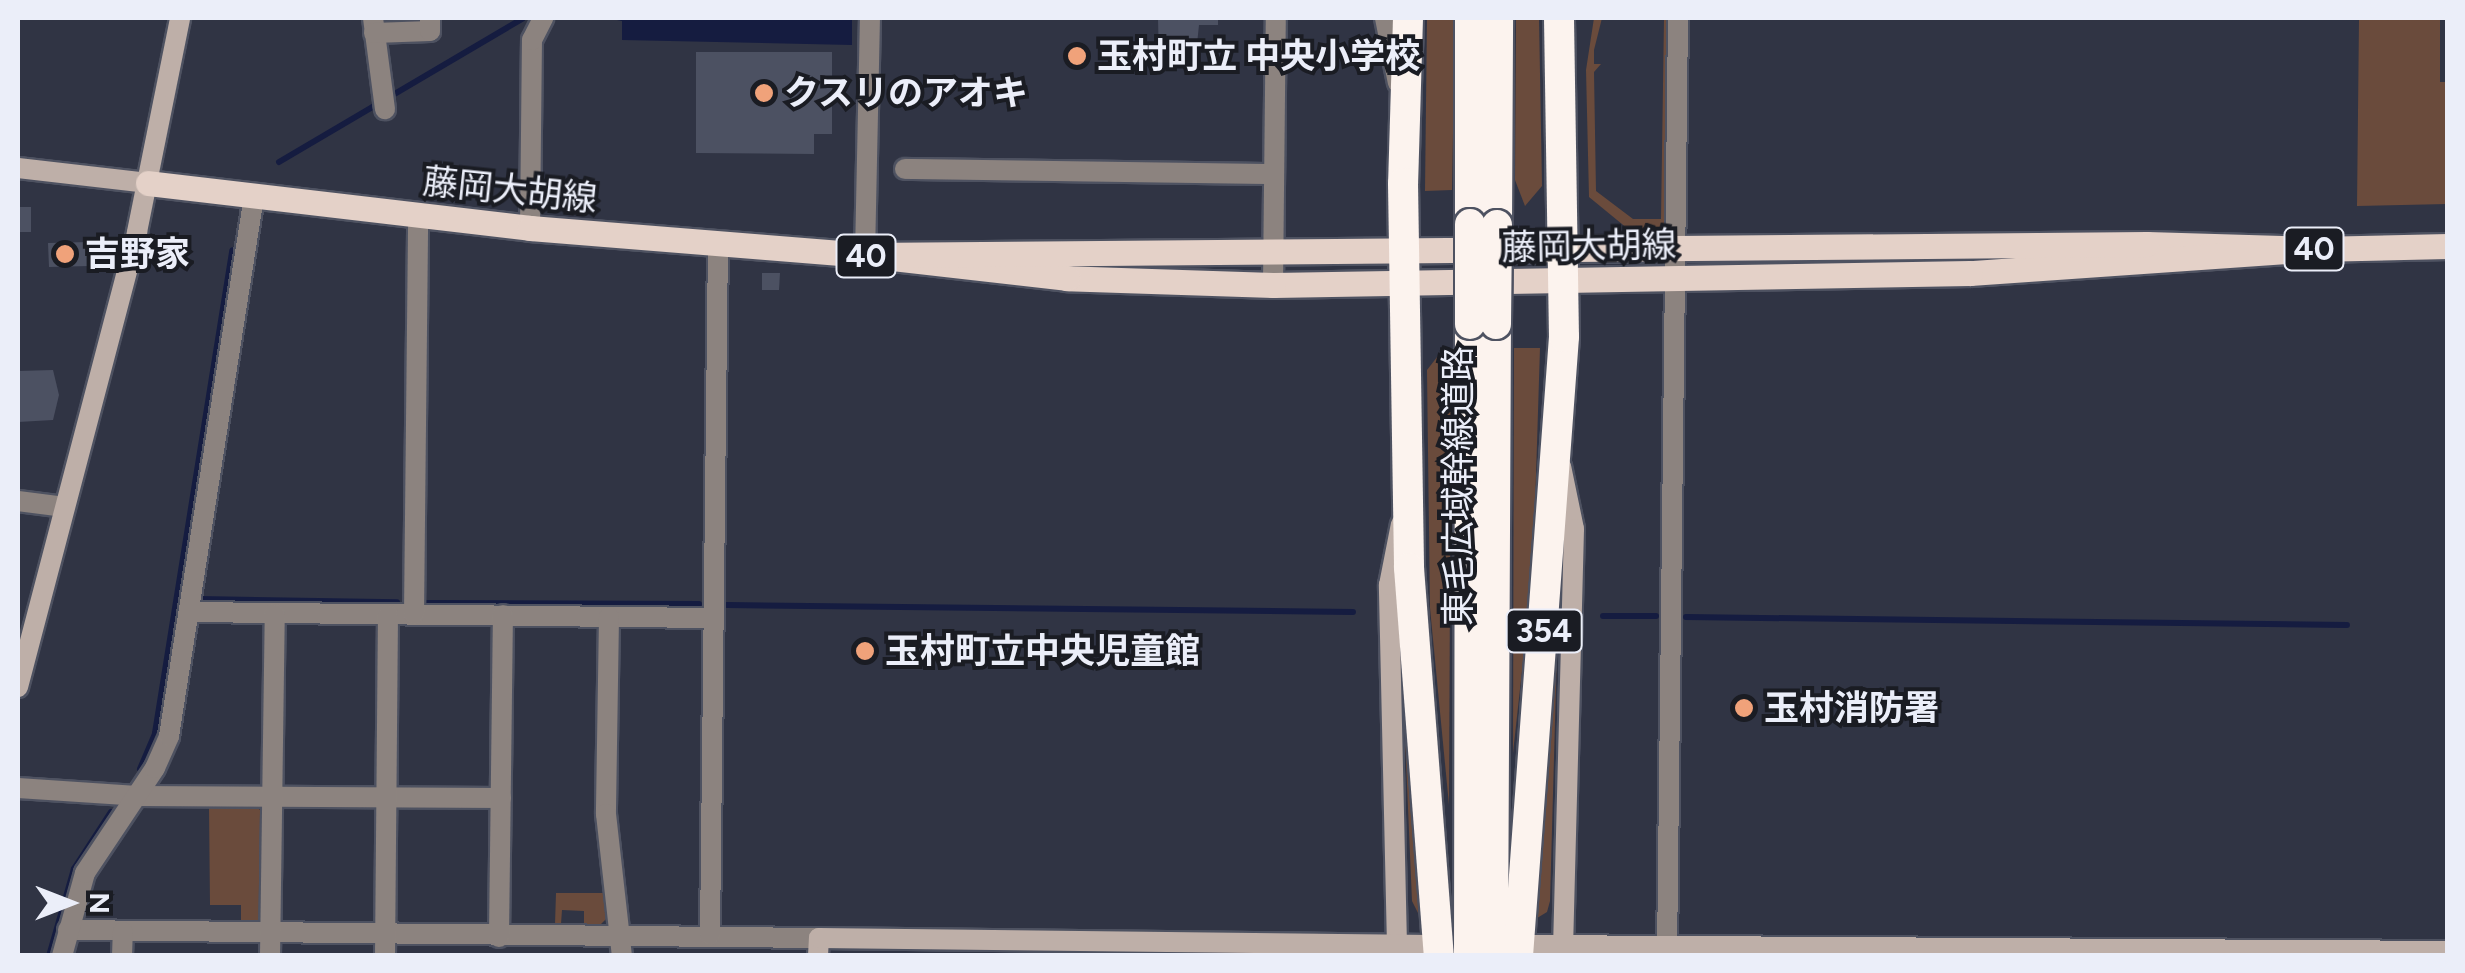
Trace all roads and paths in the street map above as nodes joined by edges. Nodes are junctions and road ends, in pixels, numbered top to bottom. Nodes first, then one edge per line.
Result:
1 (180, 18) edge
2 (430, 18) edge
3 (543, 18) edge
4 (870, 18) edge
5 (1276, 18) edge
6 (1386, 18) edge
7 (1408, 18) edge
8 (1470, 18) edge
9 (1498, 18) edge
10 (1573, 18) edge
11 (1678, 18) edge
12 (374, 25) edge
13 (1559, 32) edge
14 (1404, 99) junction
15 (382, 102) dead end
16 (18, 168) edge
17 (904, 169) dead end
18 (1274, 174) junction
19 (148, 183) junction
20 (254, 196) junction
21 (418, 216) junction
22 (1484, 225) junction
23 (530, 228) junction
24 (718, 245) junction
25 (2448, 246) edge
26 (2315, 249) junction
27 (865, 256) junction
28 (1675, 262) junction
29 (1410, 267) junction
30 (1273, 272) junction
31 (1559, 276) junction
32 (1483, 324) junction
33 (1558, 460) junction
34 (1408, 499) junction
35 (18, 501) edge
36 (65, 508) junction
37 (190, 612) junction
38 (275, 614) junction
39 (414, 614) junction
40 (388, 615) junction
41 (503, 615) junction
42 (609, 617) junction
43 (713, 618) junction
44 (18, 687) edge
45 (18, 788) edge
46 (138, 796) junction
47 (274, 798) junction
48 (502, 798) junction
49 (384, 799) junction
50 (68, 930) junction
51 (123, 932) junction
52 (274, 934) junction
53 (710, 935) junction
54 (503, 943) edge
55 (1397, 945) junction
56 (385, 946) edge
57 (623, 946) edge
58 (818, 946) edge
59 (1563, 946) junction
60 (1435, 950) edge
61 (1523, 950) edge
62 (2448, 950) edge
63 (1667, 951) edge
64 (62, 956) edge
65 (122, 956) edge
66 (270, 956) edge
67 (1469, 956) edge
68 (1493, 956) edge

1 - 19 street
2 - 12 street
3 - 23 street
4 - 27 street
5 - 18 street
6 - 14 street
7 - 14 highway
8 - 22 highway, 東毛広域幹線道路 / 354
9 - 22 highway, 東毛広域幹線道路 / 354
10 - 13 street
11 - 28 street
12 - 15 street
13 - 31 highway, 354
14 - 29 highway
16 - 19 street
17 - 18 street
18 - 30 street
19 - 20 main road, 藤岡大胡線 / 40
19 - 36 street
20 - 21 main road, 藤岡大胡線 / 40
20 - 37 street
21 - 23 main road, 藤岡大胡線 / 40
21 - 39 street
22 - 32 highway, 東毛広域幹線道路 / 354, bridge
23 - 24 main road, 藤岡大胡線 / 40
24 - 27 main road, 藤岡大胡線 / 40
24 - 43 street
25 - 26 main road, 藤岡大胡線 / 40
26 - 28 main road, 藤岡大胡線 / 40
26 - 28 main road, 藤岡大胡線 / 40
27 - 30 main road, 藤岡大胡線 / 40
27 - 30 main road, 藤岡大胡線 / 40
28 - 31 main road, 藤岡大胡線 / 40
28 - 63 street
29 - 30 main road, 藤岡大胡線 / 40
29 - 31 main road, 藤岡大胡線 / 40
29 - 31 main road, 藤岡大胡線 / 40
29 - 34 highway
31 - 33 highway, 354
32 - 67 highway, 東毛広域幹線道路 / 354
32 - 68 highway, 東毛広域幹線道路 / 354
33 - 59 street
33 - 61 highway, 354
34 - 55 street
34 - 60 highway
35 - 36 street
36 - 44 street
37 - 38 street
37 - 46 street
38 - 40 street
38 - 47 street
39 - 40 street
39 - 41 street
40 - 49 street
41 - 42 street
41 - 48 street
42 - 43 street
42 - 57 street
43 - 53 street
45 - 46 street
46 - 47 street
46 - 50 street
47 - 49 street
47 - 52 street
48 - 49 street
48 - 54 street
49 - 56 street
50 - 51 street
50 - 64 street
51 - 52 street
51 - 65 street
52 - 56 street
52 - 66 street
53 - 57 street
53 - 58 street
54 - 56 street
54 - 57 street
55 - 58 street
55 - 60 street
59 - 61 street
59 - 63 street
62 - 63 street

